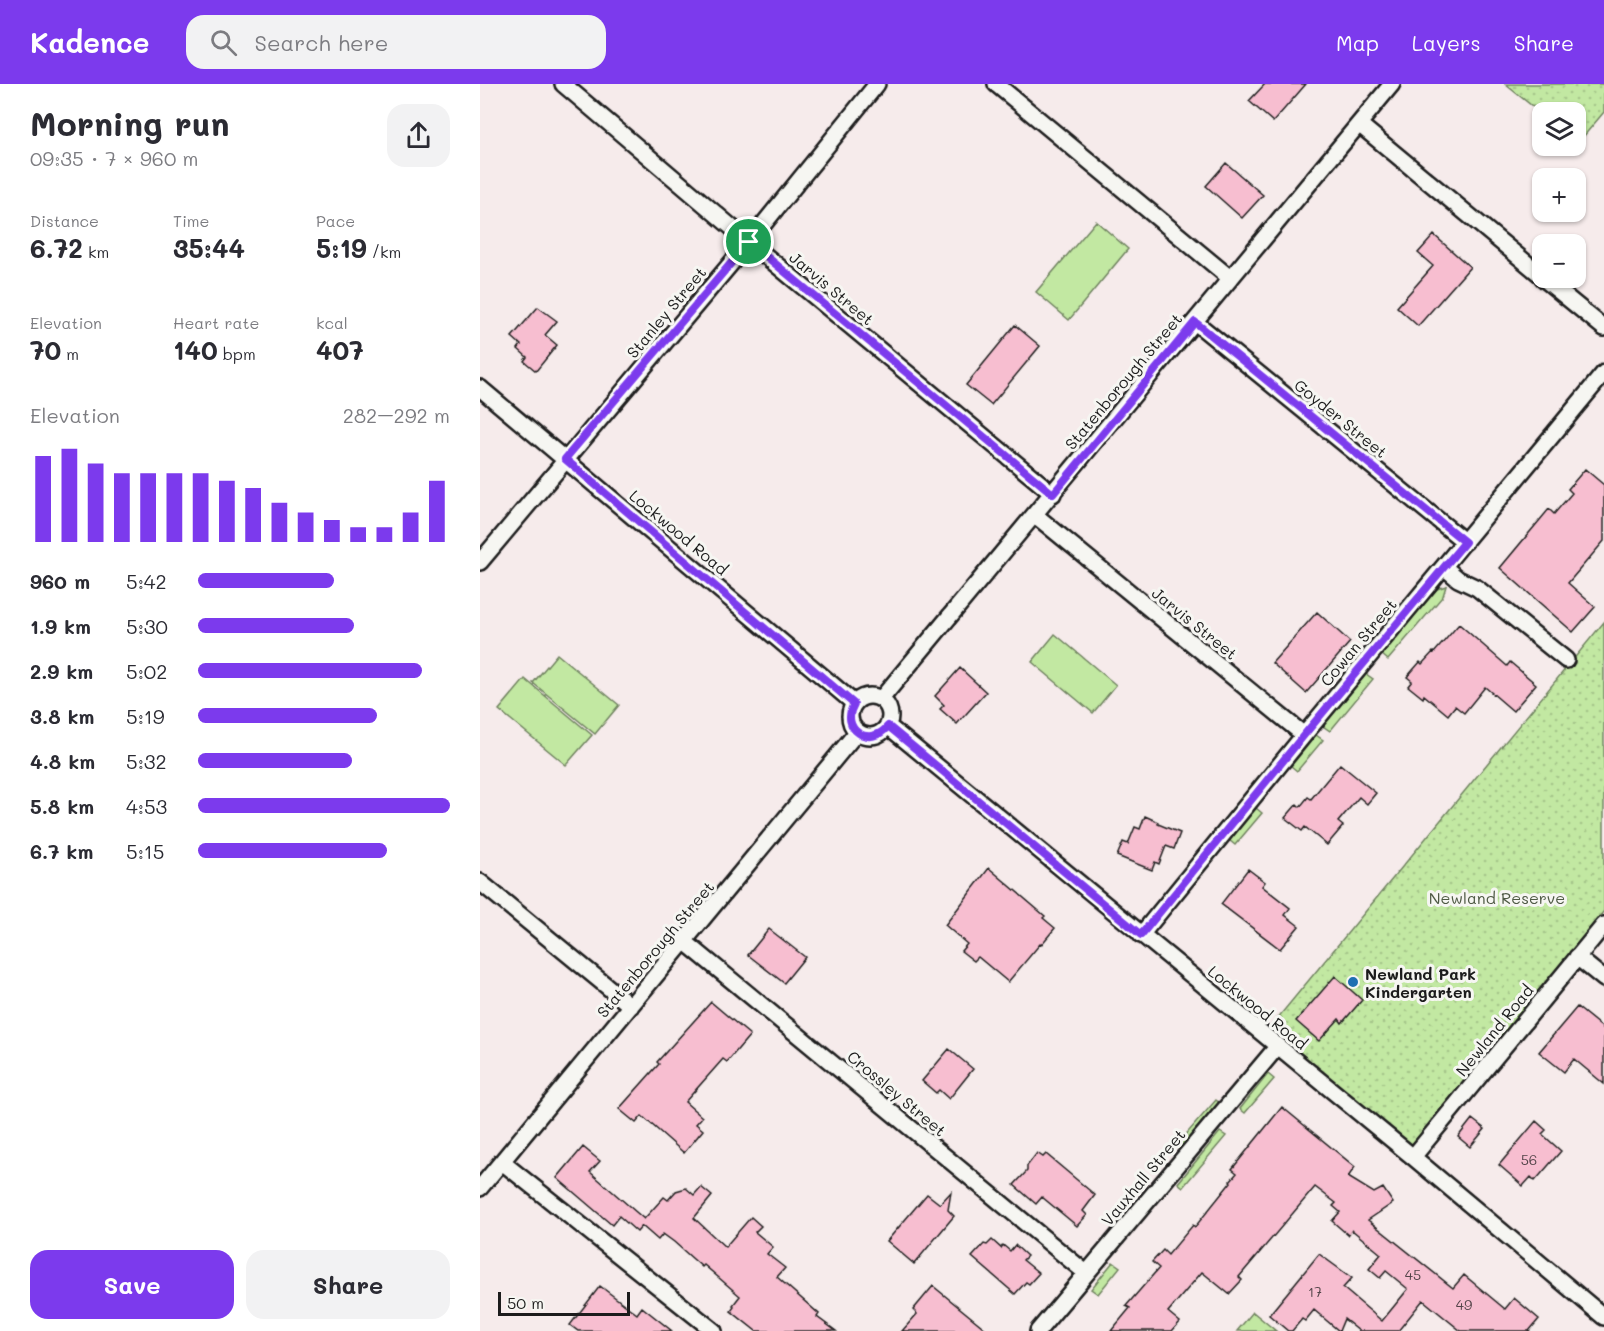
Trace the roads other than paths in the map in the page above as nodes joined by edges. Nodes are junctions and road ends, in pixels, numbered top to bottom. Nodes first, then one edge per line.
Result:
1 (563, 84) edge
2 (877, 84) edge
3 (996, 84) edge
4 (1392, 84) edge
5 (1359, 124) junction
6 (749, 242) junction
7 (1532, 268) edge
8 (1230, 278) junction
9 (1556, 288) edge
10 (1195, 322) junction
11 (1604, 328) edge
12 (1604, 373) edge
13 (480, 388) edge
14 (565, 459) junction
15 (1053, 494) junction
16 (1035, 515) junction
17 (1465, 542) junction
18 (480, 562) edge
19 (1444, 567) junction
20 (1566, 660) dead end
21 (881, 699) junction
22 (854, 704) junction
23 (888, 726) junction
24 (857, 732) junction
25 (1304, 735) junction
26 (480, 882) edge
27 (1604, 925) edge
28 (1141, 935) junction
29 (684, 941) junction
30 (1577, 957) junction
31 (1604, 979) edge
32 (631, 1006) junction
33 (1277, 1047) junction
34 (1413, 1157) junction
35 (502, 1162) junction
36 (480, 1188) edge
37 (1086, 1273) junction
38 (1604, 1317) edge
39 (714, 1331) edge
40 (1038, 1331) edge

1 - 6 street, Jarvis Street
2 - 6 street, Stanley Street
3 - 8 street
4 - 5 street, Statenborough Street
5 - 7 street
5 - 8 street, Statenborough Street
6 - 14 street, Stanley Street
6 - 15 street, Jarvis Street
8 - 10 street, Statenborough Street
9 - 11 street
10 - 15 street, Statenborough Street
10 - 17 street, Goyder Street
12 - 17 street, Cowan Street
13 - 14 street, Lockwood Road
14 - 18 street, Stanley Street
14 - 22 street, Lockwood Road
15 - 16 street, Statenborough Street
16 - 21 street, Statenborough Street
16 - 25 street, Jarvis Street
17 - 19 street, Cowan Street
19 - 20 street
19 - 25 street, Cowan Street
21 - 22 street
21 - 23 street
22 - 24 street
23 - 24 street
23 - 28 street, Lockwood Road
24 - 29 street, Statenborough Street
25 - 28 street, Cowan Street
26 - 32 street
27 - 30 street, Newland Road
28 - 33 street, Lockwood Road
29 - 32 street, Statenborough Street
29 - 37 street, Crossley Street
30 - 31 street
30 - 34 street, Newland Road
32 - 35 street, Statenborough Street
33 - 34 street, Lockwood Road
33 - 37 street, Vauxhall Street
34 - 38 street, Lockwood Road
35 - 36 street, Statenborough Street
35 - 39 street
37 - 40 street, Vauxhall Street

